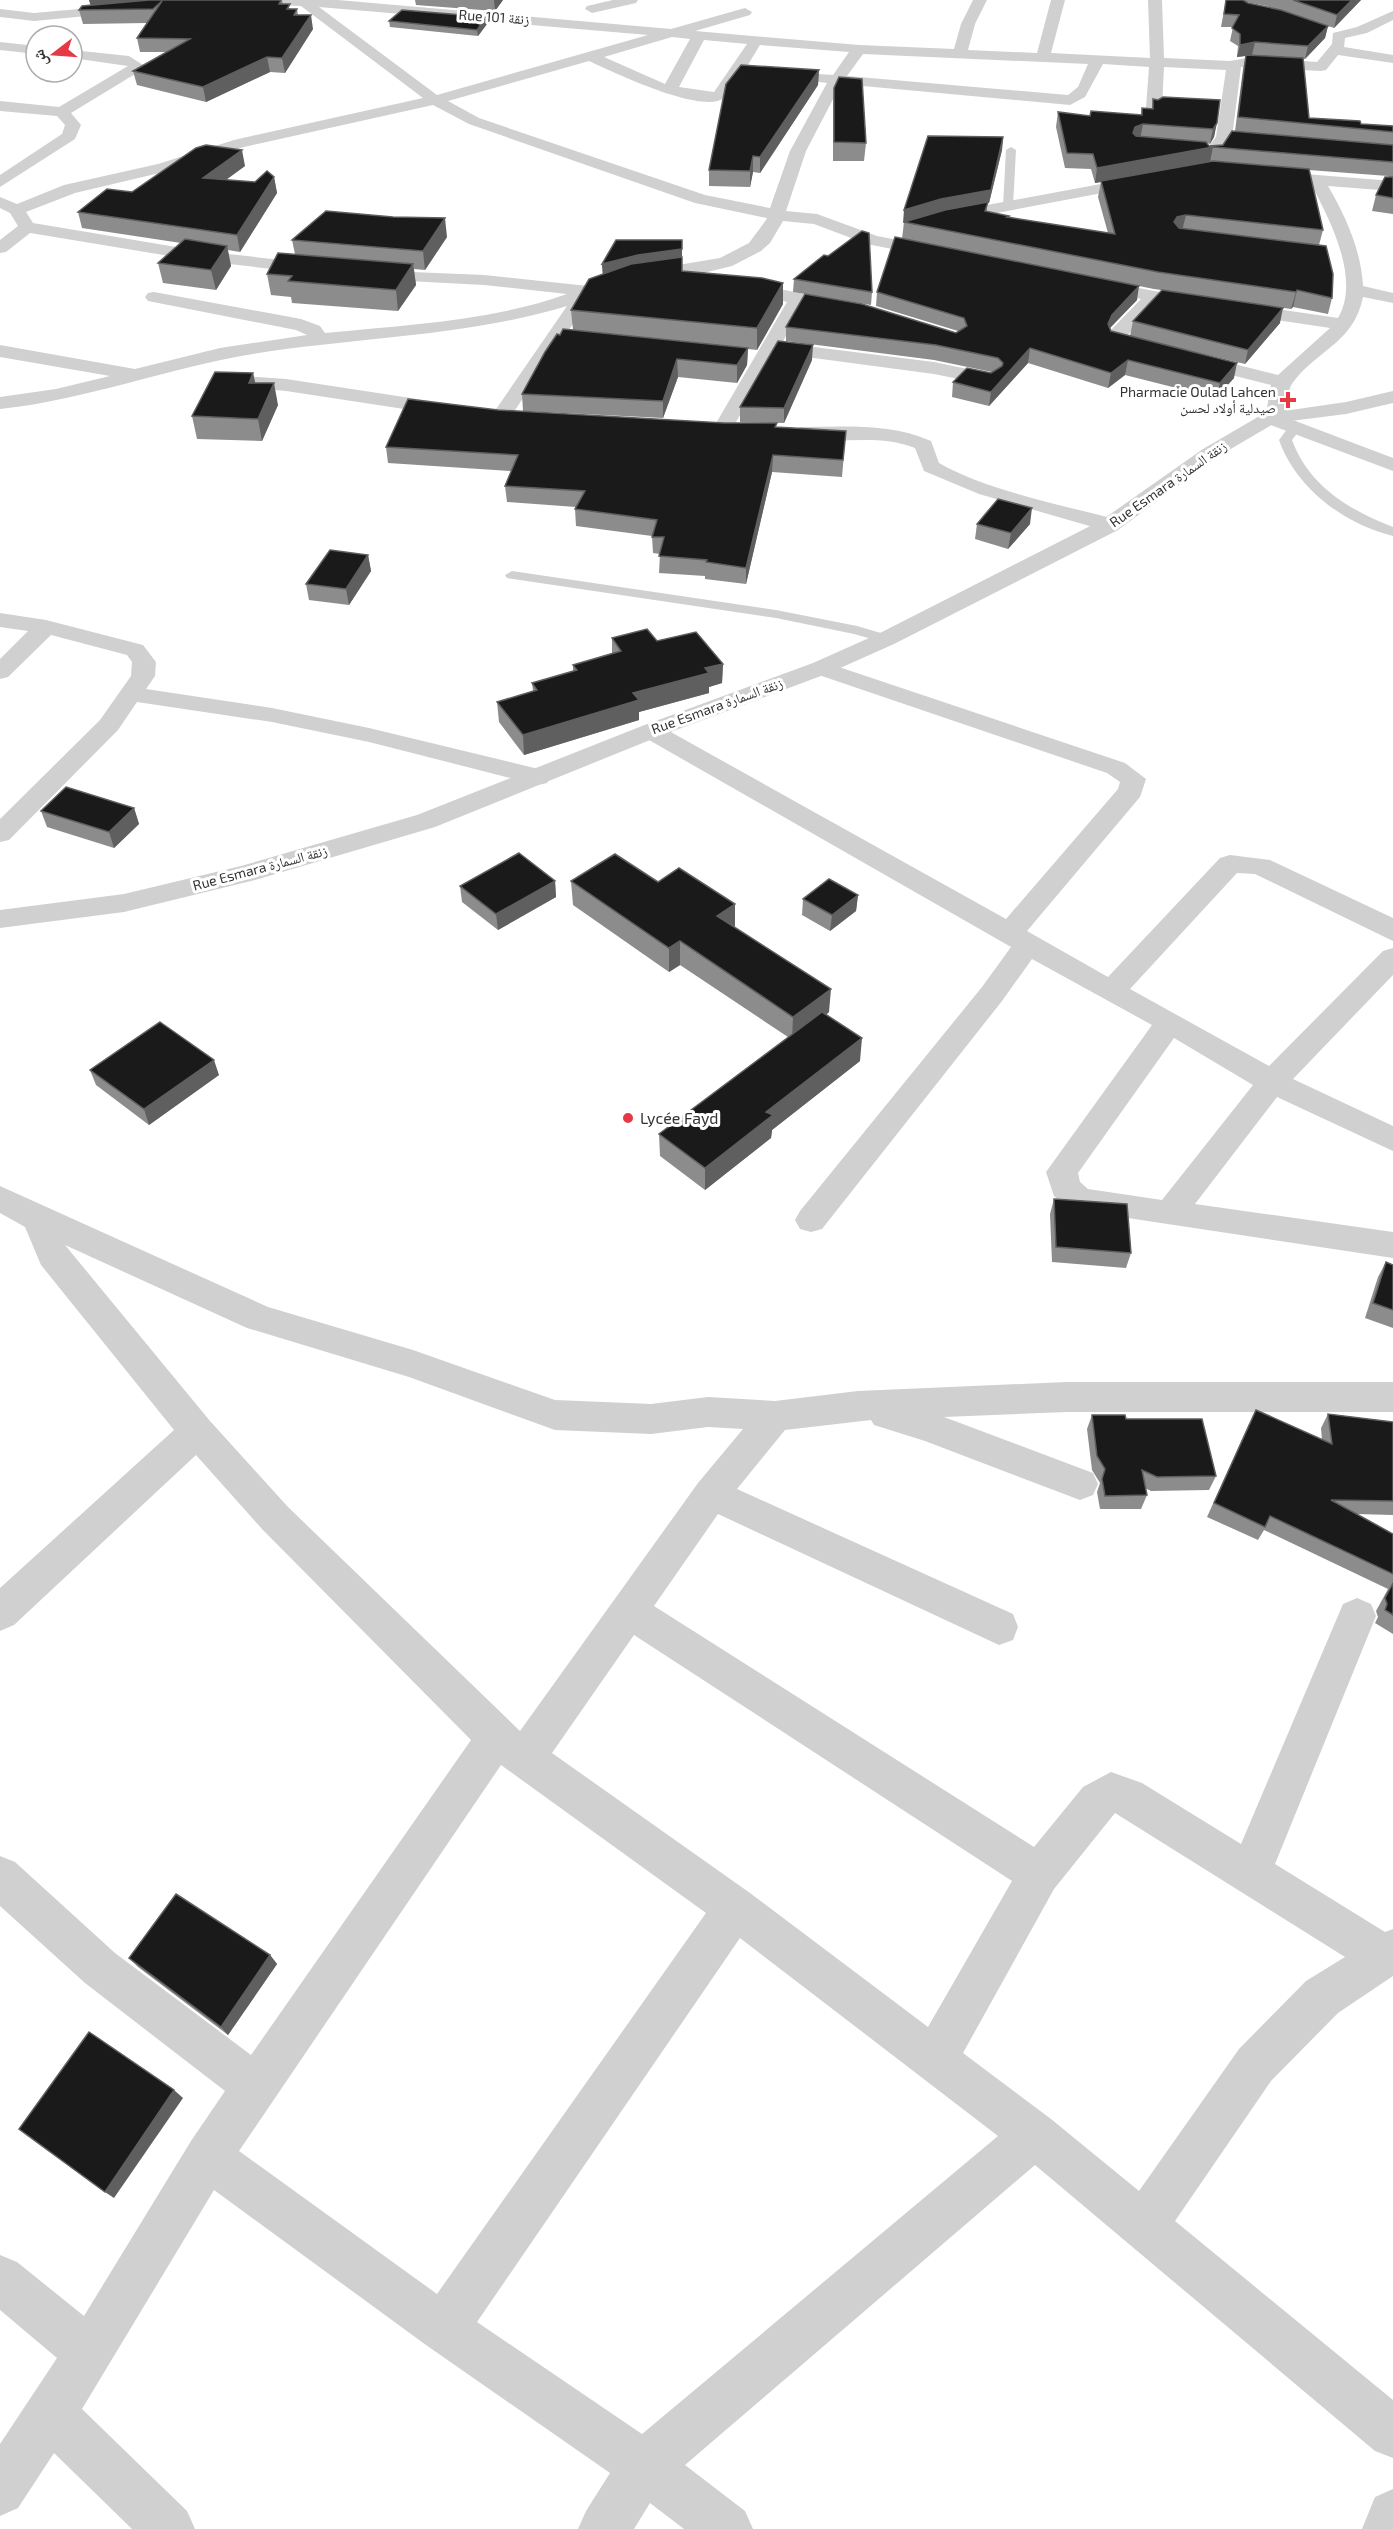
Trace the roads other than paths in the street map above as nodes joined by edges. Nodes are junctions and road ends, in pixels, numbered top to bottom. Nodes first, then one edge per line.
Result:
1 (64, 0) edge
2 (253, 0) edge
3 (442, 0) edge
4 (631, 0) edge
5 (980, 0) edge
6 (1058, 0) edge
7 (1155, 0) edge
8 (304, 1) edge
9 (368, 3) edge
10 (4, 5) edge
11 (596, 5) edge
12 (134, 9) edge
13 (432, 12) junction
14 (745, 12) dead end
15 (1393, 15) edge
16 (580, 23) junction
17 (1386, 23) edge
18 (1322, 31) edge
19 (669, 32) junction
20 (699, 36) junction
21 (1382, 38) dead end
22 (755, 42) junction
23 (1335, 43) junction
24 (0, 46) edge
25 (24, 49) edge
26 (859, 49) junction
27 (84, 55) edge
28 (589, 55) junction
29 (959, 55) junction
30 (1043, 57) junction
31 (1098, 59) junction
32 (1393, 59) edge
33 (1157, 61) junction
34 (1234, 66) junction
35 (800, 76) edge
36 (834, 79) junction
37 (671, 88) junction
38 (435, 100) junction
39 (0, 106) edge
40 (1154, 108) edge
41 (62, 112) junction
42 (1192, 149) edge
43 (1011, 150) dead end
44 (1213, 151) junction
45 (9, 154) dead end
46 (38, 156) junction
47 (1188, 173) edge
48 (1246, 173) edge
49 (1156, 179) edge
50 (1317, 181) junction
51 (0, 182) edge
52 (1393, 186) edge
53 (0, 201) edge
54 (1008, 206) junction
55 (16, 210) junction
56 (779, 215) junction
57 (929, 223) edge
58 (27, 227) junction
59 (907, 229) edge
60 (873, 240) junction
61 (0, 248) edge
62 (292, 250) edge
63 (955, 256) edge
64 (1328, 256) edge
65 (1350, 258) junction
66 (276, 265) junction
67 (676, 271) junction
68 (334, 272) edge
69 (353, 273) edge
70 (1072, 280) edge
71 (1356, 290) junction
72 (587, 292) junction
73 (1154, 296) junction
74 (154, 297) dead end
75 (1393, 298) edge
76 (797, 300) junction
77 (864, 311) edge
78 (1344, 325) junction
79 (557, 337) junction
80 (319, 339) junction
81 (580, 339) edge
82 (0, 351) edge
83 (767, 352) junction
84 (740, 356) edge
85 (142, 372) junction
86 (989, 379) edge
87 (1282, 382) junction
88 (1393, 397) edge
89 (22, 401) junction
90 (0, 403) edge
91 (0, 408) edge
92 (1273, 416) junction
93 (501, 418) junction
94 (524, 419) edge
95 (1296, 427) junction
96 (698, 429) edge
97 (722, 430) junction
98 (746, 431) edge
99 (780, 432) edge
100 (1393, 465) edge
101 (1110, 525) junction
102 (1393, 532) edge
103 (512, 575) dead end
104 (0, 620) edge
105 (46, 627) junction
106 (886, 639) junction
107 (822, 668) junction
108 (0, 672) edge
109 (132, 694) junction
110 (651, 731) junction
111 (538, 777) junction
112 (0, 834) edge
113 (0, 919) edge
114 (1393, 932) edge
115 (1018, 939) junction
116 (1393, 958) edge
117 (1111, 991) junction
118 (1170, 1022) junction
119 (1272, 1082) junction
120 (1393, 1139) edge
121 (0, 1198) edge
122 (1170, 1213) junction
123 (38, 1219) junction
124 (811, 1220) dead end
125 (1393, 1245) edge
126 (1393, 1397) edge
127 (858, 1406) junction
128 (775, 1416) junction
129 (197, 1432) junction
130 (1080, 1484) dead end
131 (711, 1494) junction
132 (629, 1611) junction
133 (0, 1613) edge
134 (1357, 1616) dead end
135 (999, 1627) dead end
136 (510, 1748) junction
137 (1250, 1873) junction
138 (1038, 1874) junction
139 (0, 1877) edge
140 (735, 1908) junction
141 (1389, 1954) edge
142 (935, 2059) junction
143 (255, 2086) junction
144 (1035, 2135) junction
145 (207, 2157) junction
146 (1144, 2225) junction
147 (0, 2278) edge
148 (444, 2328) junction
149 (90, 2353) junction
150 (50, 2413) junction
151 (1393, 2433) edge
152 (644, 2466) junction
153 (0, 2490) edge
154 (1393, 2515) edge
155 (169, 2529) edge
156 (604, 2529) edge
157 (727, 2529) edge
158 (1388, 2529) edge

1 - 10 street
2 - 8 street, Rue 101 زنقة
3 - 13 street
4 - 11 street
5 - 29 street
6 - 30 street
7 - 33 street
8 - 9 street, Rue 101 زنقة
8 - 38 street
9 - 13 street, Rue 101 زنقة
10 - 12 street
11 - 16 street
13 - 16 street, Rue 101 زنقة
14 - 19 street
15 - 17 street
16 - 19 street, Rue 101 زنقة
17 - 23 street
18 - 23 street
19 - 20 street, Rue 101 زنقة
19 - 28 street
20 - 22 street, Rue 101 زنقة
20 - 37 street
21 - 23 street
22 - 26 street, Rue 101 زنقة
22 - 37 street
23 - 32 street
23 - 34 street, Rue 101 زنقة
24 - 25 street
26 - 29 street, Rue 101 زنقة
26 - 36 street
27 - 41 street
28 - 37 street
28 - 38 street
29 - 30 street, Rue 101 زنقة
30 - 31 street, Rue 101 زنقة
31 - 33 street, Rue 101 زنقة
31 - 36 street
33 - 34 street, Rue 101 زنقة
33 - 40 street
34 - 44 street
35 - 36 street
36 - 56 street
38 - 55 street
38 - 56 street
39 - 41 street
41 - 46 street
42 - 44 street
43 - 54 lane
44 - 47 street
45 - 46 street
46 - 51 street
48 - 50 street
49 - 54 street
50 - 52 street
50 - 65 street
53 - 55 street
54 - 57 street
55 - 58 street
56 - 60 street
56 - 67 street
58 - 61 street
58 - 66 street
59 - 60 street
60 - 63 street
62 - 66 street
64 - 65 street
65 - 71 street
66 - 68 street
67 - 72 street
67 - 76 street
69 - 72 street
70 - 73 street
71 - 75 street
71 - 78 street
72 - 79 street
72 - 80 street
73 - 78 street
73 - 87 street
74 - 80 street
76 - 77 street
76 - 83 street
78 - 87 street
79 - 81 street
79 - 93 street
80 - 85 street
82 - 85 street
83 - 84 street
83 - 86 street
83 - 97 street
85 - 89 street
85 - 93 street
87 - 92 street
88 - 92 street, Rue Esmara زنقة السمارة
89 - 90 street
89 - 91 street
92 - 95 street
92 - 101 street, Rue Esmara زنقة السمارة
93 - 94 street
95 - 100 street
95 - 102 lane
96 - 97 street
97 - 98 street
99 - 101 street
101 - 106 street, Rue Esmara زنقة السمارة
103 - 106 lane
104 - 105 street
105 - 108 street
105 - 109 street
106 - 107 street, Rue Esmara زنقة السمارة
107 - 110 street, Rue Esmara زنقة السمارة
107 - 115 street
109 - 111 street
109 - 112 street
110 - 111 street, Rue Esmara زنقة السمارة
110 - 115 street
111 - 113 street, Rue Esmara زنقة السمارة
114 - 117 street
115 - 117 street
115 - 124 street
116 - 119 street
117 - 118 street
118 - 119 street
118 - 122 street
119 - 120 street
119 - 122 street
121 - 123 street
122 - 125 street
123 - 128 street
123 - 129 street
126 - 127 street
127 - 128 street
127 - 130 street
128 - 131 street
129 - 133 street
129 - 136 street
131 - 132 street
131 - 135 street
132 - 136 street
132 - 138 street
134 - 137 street
136 - 140 street
136 - 143 street
137 - 138 street
137 - 141 street
138 - 142 street
139 - 143 street
140 - 142 street
140 - 148 street
141 - 146 street
142 - 144 street
143 - 145 street
144 - 146 street
144 - 152 street
145 - 148 street
145 - 149 street
146 - 151 street
147 - 149 street
148 - 152 street
149 - 150 street
150 - 153 street
150 - 155 street
152 - 156 street
152 - 157 street
154 - 158 street

